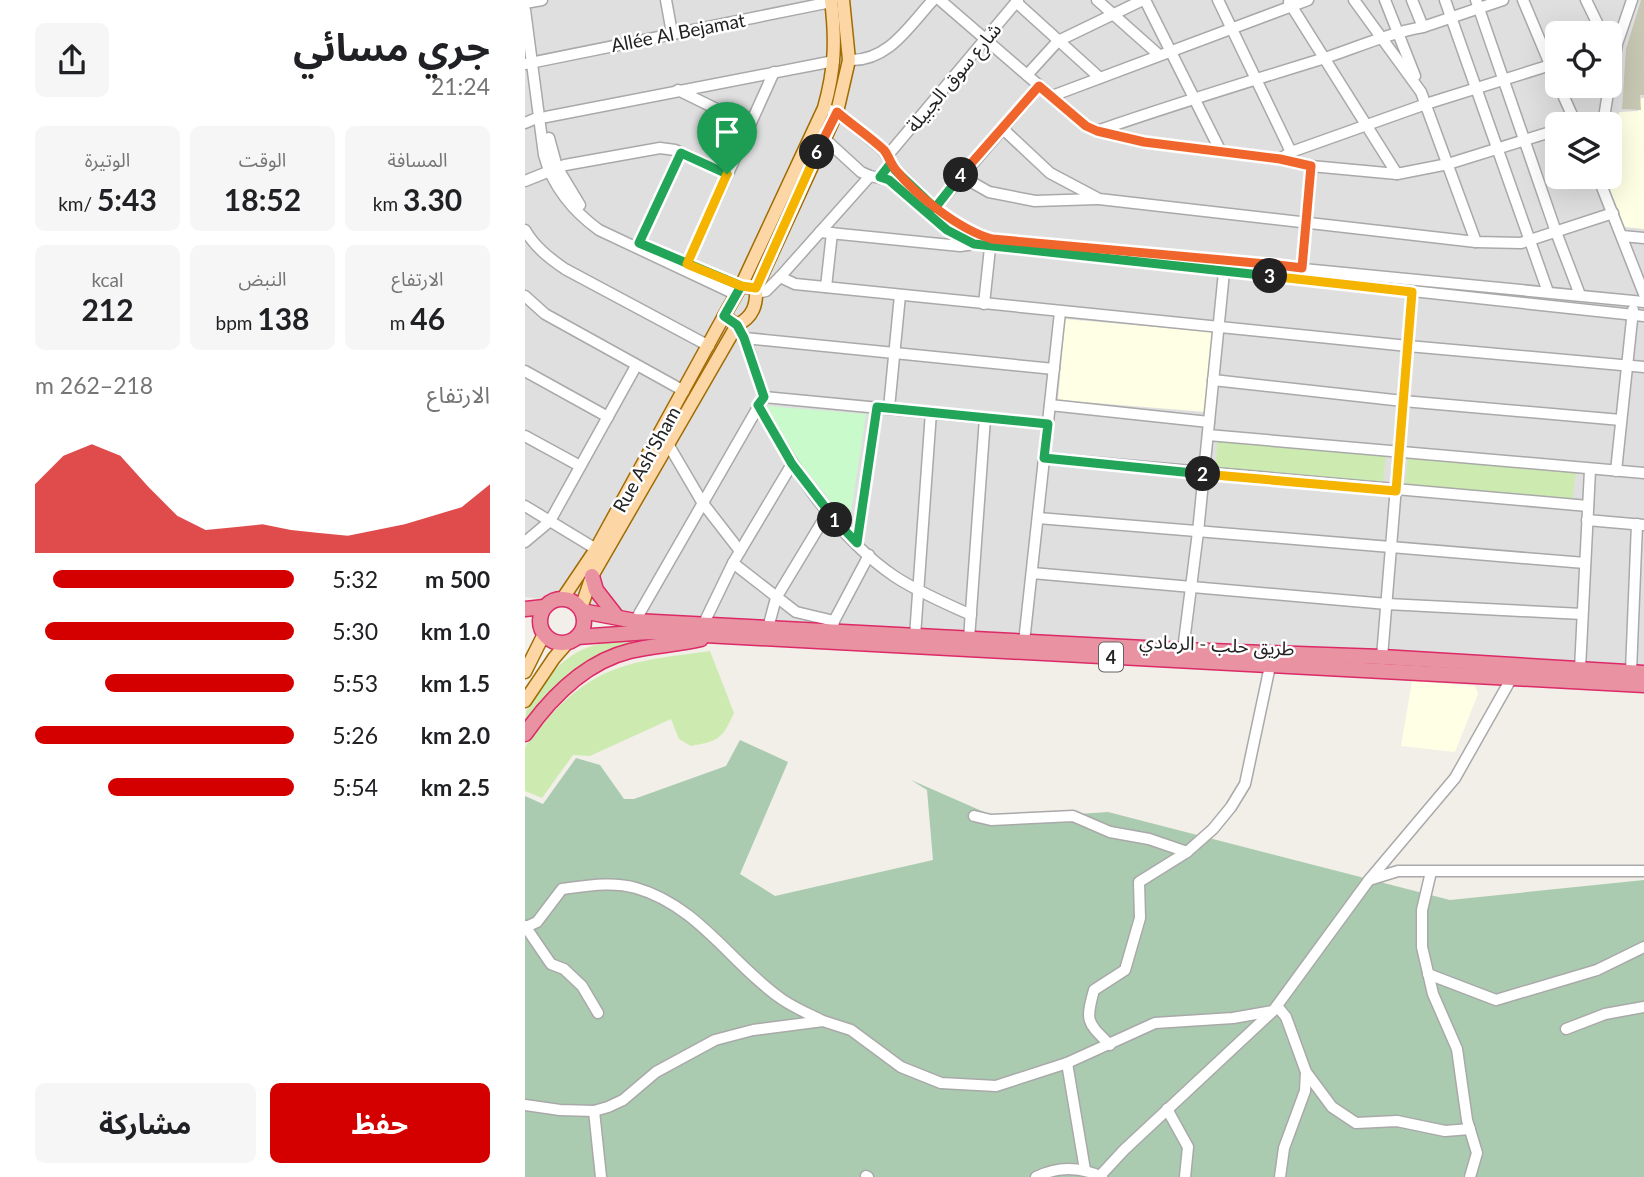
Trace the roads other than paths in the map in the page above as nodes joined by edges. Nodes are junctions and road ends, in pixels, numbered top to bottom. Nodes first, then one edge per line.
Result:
1 (542, 0) edge
2 (666, 0) edge
3 (933, 0) edge
4 (940, 0) edge
5 (1097, 0) edge
6 (1144, 0) edge
7 (1217, 0) edge
8 (1308, 0) edge
9 (1354, 0) edge
10 (1385, 0) edge
11 (1412, 0) edge
12 (1445, 0) edge
13 (1503, 0) edge
14 (1524, 0) edge
15 (1586, 0) edge
16 (1632, 0) edge
17 (835, 1) edge
18 (1017, 1) edge
19 (525, 3) edge
20 (1289, 3) edge
21 (1478, 4) edge
22 (525, 10) edge
23 (1114, 14) junction
24 (1451, 18) junction
25 (1596, 21) edge
26 (1622, 25) edge
27 (1232, 27) junction
28 (1423, 27) junction
29 (1397, 32) junction
30 (672, 33) junction
31 (985, 38) junction
32 (1383, 39) junction
33 (1058, 41) junction
34 (1545, 45) edge
35 (1164, 53) junction
36 (1324, 58) junction
37 (849, 60) junction
38 (834, 61) junction
39 (529, 62) edge
40 (1545, 67) edge
41 (774, 72) junction
42 (1027, 75) junction
43 (1100, 78) junction
44 (1254, 79) junction
45 (1504, 82) junction
46 (1039, 86) junction
47 (1477, 88) junction
48 (678, 90) junction
49 (1421, 92) junction
50 (1052, 96) junction
51 (1192, 97) junction
52 (1426, 104) junction
53 (830, 110) junction
54 (542, 117) junction
55 (525, 123) edge
56 (749, 125) junction
57 (1366, 126) junction
58 (1002, 128) junction
59 (1097, 131) junction
60 (819, 133) junction
61 (1545, 134) edge
62 (1525, 140) junction
63 (1497, 149) junction
64 (1221, 152) junction
65 (1291, 152) junction
66 (681, 153) junction
67 (890, 159) junction
68 (1280, 159) junction
69 (1448, 164) junction
70 (1311, 166) junction
71 (553, 169) junction
72 (727, 174) junction
73 (1397, 174) junction
74 (961, 176) junction
75 (875, 177) junction
76 (525, 181) edge
77 (1603, 189) edge
78 (1099, 199) junction
79 (935, 208) junction
80 (1613, 214) junction
81 (1306, 222) junction
82 (525, 230) edge
83 (826, 232) junction
84 (1556, 232) junction
85 (1622, 236) junction
86 (1644, 238) edge
87 (1528, 240) junction
88 (1476, 242) junction
89 (639, 243) junction
90 (974, 244) junction
91 (990, 248) junction
92 (687, 264) junction
93 (1302, 268) junction
94 (1224, 272) junction
95 (780, 276) junction
96 (826, 287) junction
97 (738, 290) junction
98 (756, 290) junction
99 (1412, 292) junction
100 (1548, 292) junction
101 (1644, 294) edge
102 (900, 295) junction
103 (1580, 295) junction
104 (525, 296) edge
105 (1639, 301) edge
106 (984, 304) junction
107 (1060, 312) junction
108 (1638, 315) edge
109 (724, 316) junction
110 (737, 325) junction
111 (1219, 327) junction
112 (744, 338) junction
113 (709, 346) junction
114 (1408, 346) junction
115 (893, 353) junction
116 (1627, 365) junction
117 (636, 366) junction
118 (1644, 367) edge
119 (1054, 369) junction
120 (525, 371) edge
121 (1213, 380) junction
122 (684, 391) junction
123 (761, 401) junction
124 (1403, 401) junction
125 (1050, 405) junction
126 (883, 407) junction
127 (930, 412) junction
128 (608, 417) junction
129 (985, 418) junction
130 (1621, 420) junction
131 (1209, 422) junction
132 (1048, 424) junction
133 (1208, 435) junction
134 (525, 436) edge
135 (668, 444) junction
136 (1399, 452) junction
137 (1044, 458) junction
138 (792, 464) junction
139 (580, 466) junction
140 (1590, 470) junction
141 (1616, 471) junction
142 (1644, 473) edge
143 (1204, 474) junction
144 (1396, 491) junction
145 (702, 502) junction
146 (525, 506) edge
147 (1588, 506) junction
148 (828, 512) junction
149 (1038, 518) junction
150 (1587, 520) junction
151 (550, 521) junction
152 (1641, 524) edge
153 (1198, 532) junction
154 (525, 542) edge
155 (857, 543) junction
156 (1391, 548) junction
157 (596, 549) junction
158 (740, 551) junction
159 (869, 555) junction
160 (733, 563) junction
161 (1585, 563) junction
162 (1032, 573) junction
163 (592, 576) junction
164 (1191, 587) junction
165 (917, 590) junction
166 (563, 598) junction
167 (776, 598) junction
168 (1387, 604) junction
169 (544, 607) junction
170 (525, 609) edge
171 (582, 610) junction
172 (1639, 611) edge
173 (1582, 614) junction
174 (971, 615) junction
175 (617, 617) junction
176 (635, 621) junction
177 (833, 626) junction
178 (525, 628) edge
179 (768, 628) junction
180 (707, 630) junction
181 (543, 632) junction
182 (915, 636) junction
183 (969, 639) junction
184 (572, 640) junction
185 (1024, 642) junction
186 (1183, 650) junction
187 (1382, 657) junction
188 (1270, 666) junction
189 (1580, 669) junction
190 (1637, 672) edge
191 (525, 673) edge
192 (1511, 679) junction
193 (1644, 685) edge
194 (525, 701) edge
195 (525, 734) edge
196 (974, 816) dead end
197 (1187, 852) junction
198 (1644, 871) edge
199 (1431, 872) junction
200 (1369, 880) junction
201 (526, 927) edge
202 (1644, 947) edge
203 (1428, 974) junction
204 (1644, 1007) edge
205 (1275, 1009) junction
206 (598, 1013) dead end
207 (823, 1021) junction
208 (1566, 1029) dead end
209 (1110, 1045) junction
210 (1067, 1063) junction
211 (1306, 1072) junction
212 (525, 1105) edge
213 (1167, 1109) junction
214 (594, 1111) junction
215 (1470, 1129) junction
216 (1085, 1170) junction
217 (601, 1177) edge
218 (1037, 1177) edge
219 (1101, 1177) edge
220 (1185, 1177) edge
221 (1280, 1177) edge
222 (1470, 1177) edge

1 - 19 street
2 - 30 street
3 - 37 street
4 - 31 street
5 - 23 street
6 - 23 street
6 - 35 street
7 - 27 street
8 - 20 street
9 - 32 street
10 - 29 street
11 - 28 street
12 - 24 street
13 - 21 street
14 - 34 street
15 - 25 street
16 - 26 street
17 - 30 street, Allée Al Bejamat
17 - 37 main road
17 - 38 main road
18 - 31 street, شارع سوق الجبيلة
18 - 33 street
20 - 27 street
20 - 36 street
21 - 24 street
21 - 45 street
22 - 39 street
23 - 33 street
23 - 35 street
24 - 28 street
24 - 47 street
27 - 35 street
27 - 44 street
28 - 29 street
29 - 32 street
29 - 49 street
30 - 39 street, Allée Al Bejamat
31 - 42 street
31 - 67 street, شارع سوق الجبيلة
32 - 36 street
32 - 49 street
33 - 42 street
33 - 43 street
35 - 43 street
35 - 51 street
36 - 44 street
36 - 57 street
37 - 53 main road
38 - 41 street
38 - 53 main road
39 - 54 street
40 - 45 street
41 - 48 street
41 - 56 street
42 - 46 street
43 - 50 street
44 - 51 street
44 - 65 street
45 - 47 street
45 - 62 street
46 - 50 street
46 - 58 street
47 - 52 street
47 - 63 street
48 - 54 street
48 - 56 street
49 - 52 street
50 - 59 street
51 - 59 street
51 - 64 street
52 - 57 street
52 - 69 street
53 - 60 main road
53 - 67 street
54 - 55 street
54 - 71 street
56 - 72 street
57 - 65 street
57 - 73 street
58 - 74 street
58 - 78 street
59 - 64 street
60 - 75 street
60 - 97 main road
60 - 98 main road
61 - 62 street
62 - 63 street
62 - 84 street
63 - 69 street
63 - 87 street
64 - 68 street
65 - 68 street
66 - 71 street
66 - 72 street
66 - 89 street
67 - 75 street, شارع سوق الجبيلة
67 - 79 street
68 - 70 street
69 - 73 street
69 - 88 street
70 - 73 street
70 - 81 street
71 - 76 street
71 - 89 street
71 - 97 street
72 - 92 street
74 - 78 street
74 - 79 street
75 - 83 street, شارع سوق الجبيلة
75 - 90 street
77 - 80 street
78 - 81 street
79 - 93 street
80 - 84 street
80 - 85 street
81 - 88 street
81 - 93 street
82 - 113 street
83 - 90 street
83 - 95 street, شارع سوق الجبيلة
83 - 96 street
84 - 87 street
84 - 103 street
85 - 86 street
85 - 101 street
87 - 88 street
87 - 100 street
89 - 92 street
90 - 91 street
91 - 94 street
91 - 106 street
92 - 97 street
93 - 100 street
94 - 99 street
94 - 111 street
95 - 96 street
95 - 98 street, شارع سوق الجبيلة
96 - 102 street
97 - 98 main road
97 - 109 main road, Rue Ash'Sham
98 - 110 main road, Rue Ash'Sham
99 - 108 street
99 - 114 street
100 - 103 street
102 - 106 street
102 - 115 street
103 - 105 street
104 - 117 street
105 - 108 street
106 - 107 street
107 - 111 street
107 - 119 street
108 - 116 street
109 - 110 main road
109 - 113 main road, Rue Ash'Sham
110 - 112 street
110 - 135 main road, Rue Ash'Sham
111 - 114 street
111 - 121 street
112 - 115 street
112 - 123 street
113 - 122 main road, Rue Ash'Sham
114 - 116 street
114 - 124 street
115 - 119 street
115 - 126 street
116 - 118 street
116 - 130 street
117 - 122 street
117 - 128 street
119 - 125 street
120 - 128 street
121 - 124 street
121 - 131 street
122 - 157 main road, Rue Ash'Sham
123 - 126 street
123 - 138 street
123 - 145 street
124 - 130 street
124 - 136 street
125 - 131 street
125 - 132 street
126 - 127 street
126 - 155 street
127 - 129 street
127 - 165 street
128 - 139 street
129 - 132 street
129 - 174 street
130 - 141 street
131 - 133 street
132 - 137 street
133 - 136 street
133 - 143 street
134 - 139 street
135 - 145 street
135 - 163 main road, Rue Ash'Sham
136 - 140 street
136 - 144 street
137 - 143 street
137 - 149 street
138 - 148 street
138 - 158 street
139 - 151 street
140 - 141 street
140 - 147 street
141 - 142 street
143 - 144 street
143 - 153 street
144 - 147 street
144 - 156 street
145 - 158 street
145 - 176 street
146 - 151 street
147 - 150 street
148 - 155 street
148 - 167 street
149 - 153 street
149 - 162 street
150 - 152 street
150 - 161 street
151 - 154 street
151 - 157 street
152 - 172 street
153 - 156 street
153 - 164 street
155 - 159 street
156 - 161 street
156 - 168 street
157 - 166 main road, Rue Ash'Sham
158 - 160 street
159 - 165 street
159 - 177 street
160 - 167 street
160 - 180 street
161 - 173 street
162 - 164 street
162 - 185 street
163 - 171 main road, Rue Ash'Sham
163 - 175 highway
164 - 168 street
164 - 186 street
165 - 174 street
165 - 182 street
166 - 169 highway
166 - 171 highway, 4
167 - 177 street
167 - 179 street
168 - 173 street
168 - 187 street
169 - 170 highway
169 - 181 highway
171 - 175 highway, طريق حلب - الرمادي / 4
171 - 184 highway
172 - 190 street
173 - 189 street
174 - 183 street
175 - 176 highway, طريق حلب - الرمادي / 4
176 - 180 highway, طريق حلب - الرمادي / 4
177 - 179 highway, طريق حلب - الرمادي / 4
177 - 182 highway, طريق حلب - الرمادي / 4
178 - 181 highway
179 - 180 highway, طريق حلب - الرمادي / 4
180 - 184 highway, طريق حلب - الرمادي / 4
180 - 188 highway, طريق حلب - الرمادي / 4
180 - 195 highway
181 - 184 highway, 4
181 - 191 main road
182 - 183 highway, طريق حلب - الرمادي / 4
183 - 185 highway, طريق حلب - الرمادي / 4
184 - 194 main road
185 - 186 highway, طريق حلب - الرمادي / 4
186 - 187 highway, طريق حلب - الرمادي / 4
187 - 189 highway, طريق حلب - الرمادي / 4
188 - 192 highway, طريق حلب - الرمادي / 4
188 - 197 street
189 - 190 highway, طريق حلب - الرمادي / 4
192 - 193 highway, طريق حلب - الرمادي / 4
192 - 200 street
196 - 197 street
197 - 209 street
198 - 199 street
199 - 200 street
199 - 203 street
200 - 205 street
201 - 206 street
201 - 207 street
202 - 203 street
203 - 215 street
204 - 208 street
205 - 209 street
205 - 211 street
205 - 213 street
207 - 210 street
207 - 214 street
209 - 210 street
210 - 216 street
211 - 215 street
211 - 221 street
212 - 214 street
213 - 219 street
213 - 220 street
214 - 217 street
215 - 222 street
216 - 218 street
216 - 219 street

